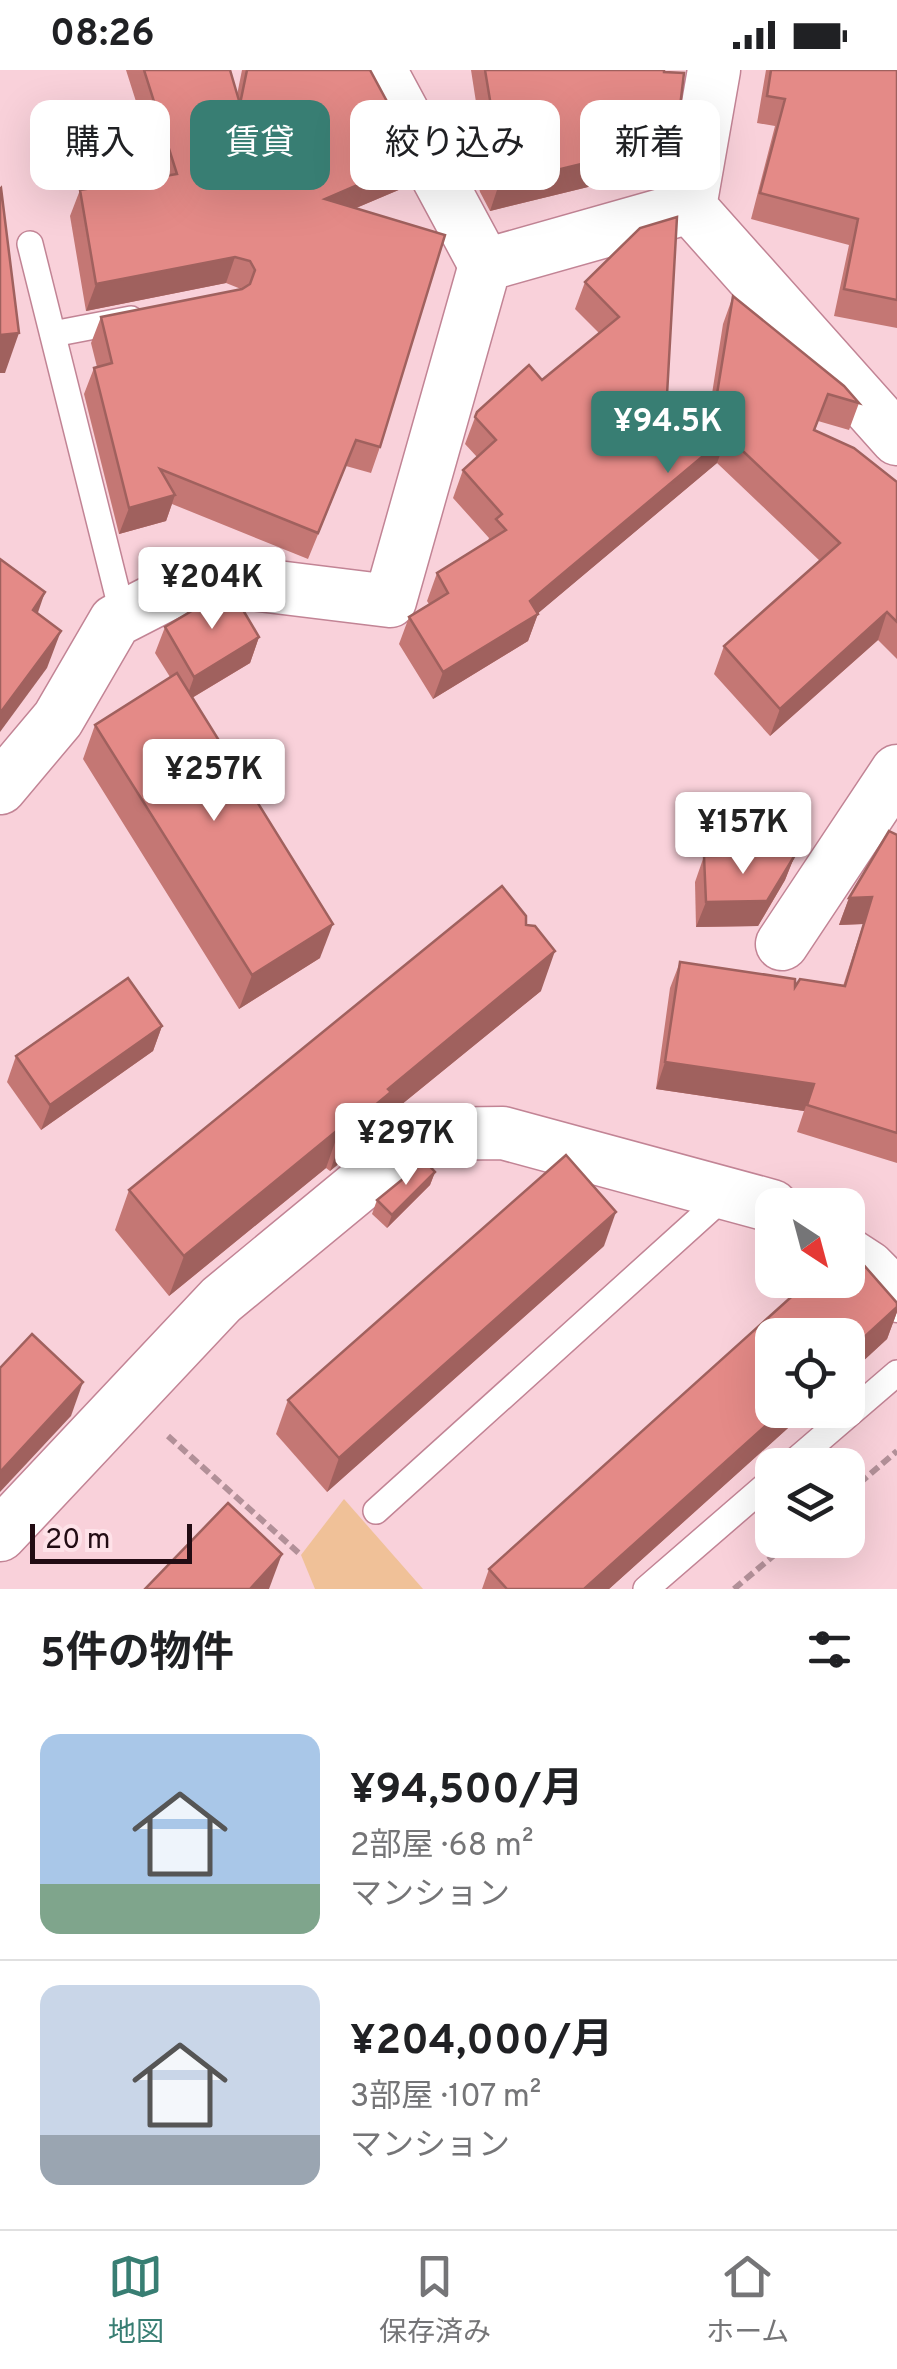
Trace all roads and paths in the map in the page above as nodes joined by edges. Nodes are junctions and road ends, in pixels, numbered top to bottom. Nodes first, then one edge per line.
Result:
1 (380, 70) edge
2 (714, 70) edge
3 (690, 206) junction
4 (30, 244) dead end
5 (485, 265) junction
6 (150, 314) edge
7 (53, 334) junction
8 (897, 439) edge
9 (123, 616) junction
10 (0, 788) edge
11 (890, 799) edge
12 (782, 944) dead end
13 (750, 1200) edge
14 (865, 1266) edge
15 (897, 1296) edge
16 (897, 1373) edge
17 (127, 1400) junction
18 (810, 1448) edge
19 (897, 1452) edge
20 (865, 1479) edge
21 (755, 1495) edge
22 (376, 1512) dead end
23 (0, 1535) edge
24 (301, 1554) dead end
25 (771, 1558) edge
26 (646, 1589) edge
27 (734, 1589) edge

1 - 5 street
2 - 3 street
3 - 5 street
3 - 8 street
4 - 7 lane
5 - 9 street
6 - 7 lane
7 - 9 lane
9 - 10 street
11 - 12 street
13 - 17 street
13 - 22 lane
14 - 15 street
16 - 18 lane
17 - 23 street
17 - 24 path
19 - 20 path
21 - 26 lane
25 - 27 path

